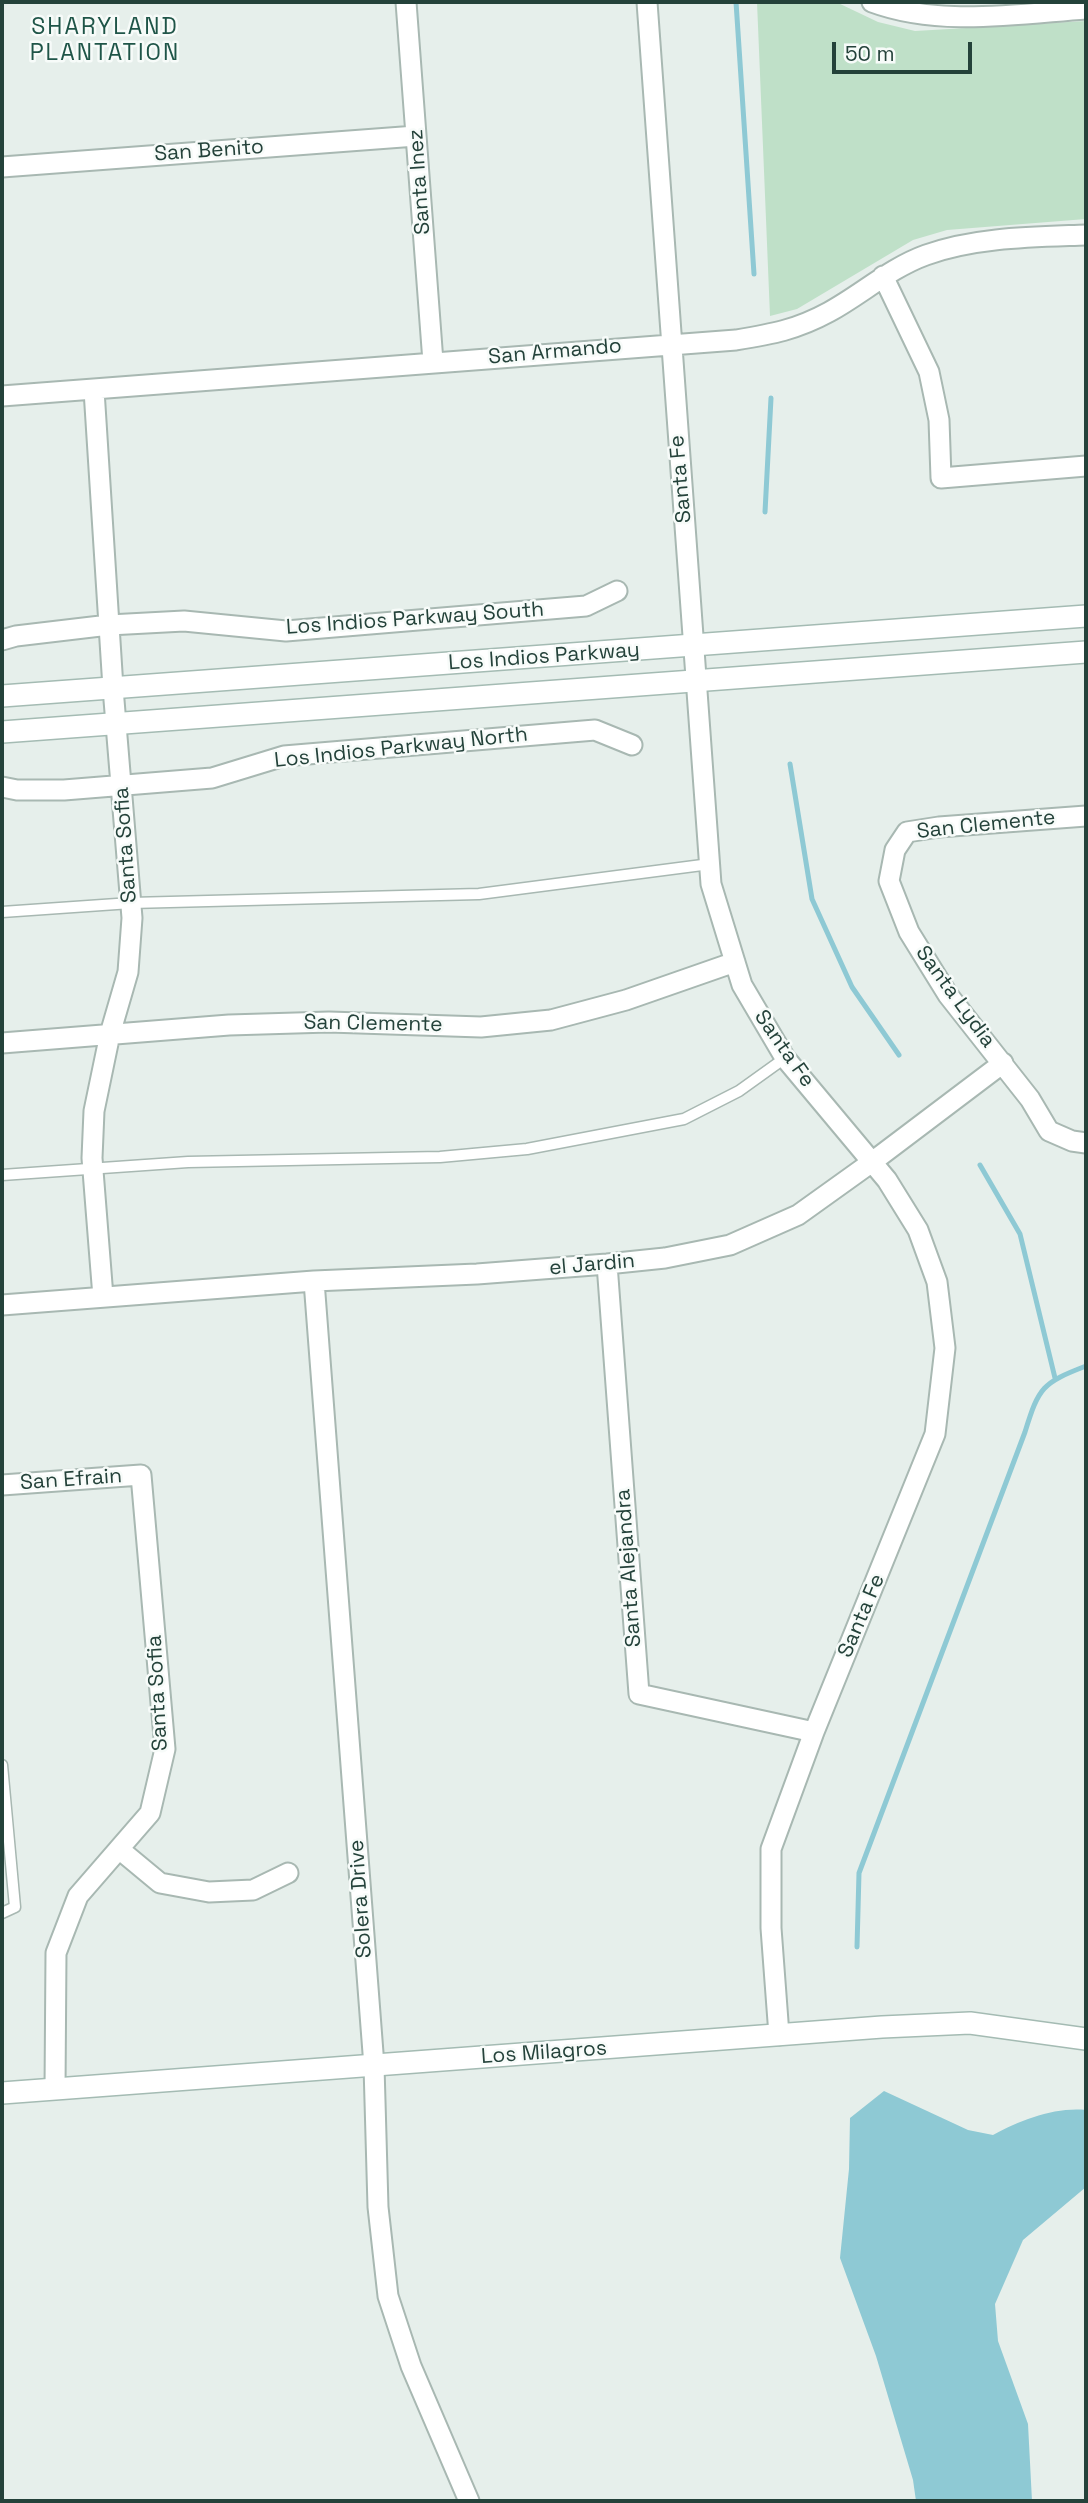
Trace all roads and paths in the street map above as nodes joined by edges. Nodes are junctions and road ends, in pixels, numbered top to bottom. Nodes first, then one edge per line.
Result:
1 (406, 2) edge
2 (647, 2) edge
3 (872, 2) edge
4 (1086, 9) edge
5 (416, 136) junction
6 (2, 167) edge
7 (1086, 235) edge
8 (883, 276) junction
9 (671, 343) junction
10 (433, 362) junction
11 (94, 390) junction
12 (2, 396) edge
13 (1086, 466) edge
14 (617, 591) dead end
15 (1086, 616) edge
16 (109, 625) junction
17 (2, 640) edge
18 (695, 645) junction
19 (1086, 652) edge
20 (698, 680) junction
21 (113, 688) junction
22 (2, 696) edge
23 (117, 723) junction
24 (2, 732) edge
25 (632, 745) dead end
26 (122, 786) junction
27 (2, 787) edge
28 (1086, 816) edge
29 (895, 850) joint
30 (710, 863) junction
31 (131, 903) junction
32 (2, 912) edge
33 (735, 962) junction
34 (110, 1034) junction
35 (2, 1043) edge
36 (785, 1058) junction
37 (1003, 1063) junction
38 (1086, 1143) edge
39 (872, 1162) junction
40 (93, 1168) junction
41 (2, 1175) edge
42 (607, 1264) junction
43 (314, 1281) junction
44 (103, 1297) junction
45 (2, 1305) edge
46 (141, 1475) joint
47 (2, 1485) edge
48 (814, 1732) junction
49 (2, 1765) edge
50 (119, 1849) junction
51 (288, 1873) dead end
52 (2, 1913) edge
53 (779, 2035) junction
54 (1086, 2039) edge
55 (374, 2066) junction
56 (55, 2090) junction
57 (2, 2094) edge
58 (469, 2501) edge

1 - 5 street, Santa Inez
2 - 9 street, Santa Fe
3 - 4 street
5 - 6 street, San Benito
5 - 10 street, Santa Inez
7 - 8 street, San Armando
8 - 9 street, San Armando
8 - 13 street
9 - 10 street, San Armando
9 - 18 street, Santa Fe
10 - 11 street, San Armando
11 - 12 street, San Armando
11 - 16 street, Santa Sofia
14 - 16 street, Los Indios Parkway South
15 - 18 street, Los Indios Parkway
16 - 17 street, Los Indios Parkway South
16 - 21 street, Santa Sofia
18 - 20 street, Santa Fe
18 - 21 street, Los Indios Parkway
19 - 20 street, Los Indios Parkway
20 - 23 street, Los Indios Parkway
20 - 30 street, Santa Fe
21 - 22 street, Los Indios Parkway
21 - 23 street, Santa Sofia
23 - 24 street, Los Indios Parkway
23 - 26 street, Santa Sofia
25 - 26 street, Los Indios Parkway North
26 - 27 street, Los Indios Parkway North
26 - 31 street, Santa Sofia
28 - 29 street, San Clemente
29 - 37 street, Santa Lydia
30 - 31 lane
30 - 33 street, Santa Fe
31 - 32 lane
31 - 34 street, Santa Sofia
33 - 34 street, San Clemente
33 - 36 street, Santa Fe
34 - 35 street, San Clemente
34 - 40 street, Santa Sofia
36 - 39 street, Santa Fe
36 - 40 lane
37 - 38 street
37 - 39 street, el Jardin
39 - 42 street, el Jardin
39 - 48 street, Santa Fe
40 - 41 lane
40 - 44 street, Santa Sofia
42 - 43 street, el Jardin
42 - 48 street, Santa Alejandra
43 - 44 street, el Jardin
43 - 55 street, Solera Drive
44 - 45 street, el Jardin
46 - 47 street, San Efrain
46 - 50 street, Santa Sofia
48 - 53 street, Santa Fe
49 - 52 lane
50 - 51 street
50 - 56 street, Santa Sofia
53 - 54 street, Los Milagros
53 - 55 street, Los Milagros
55 - 56 street, Los Milagros
55 - 58 street, Solera Drive
56 - 57 street, Los Milagros

